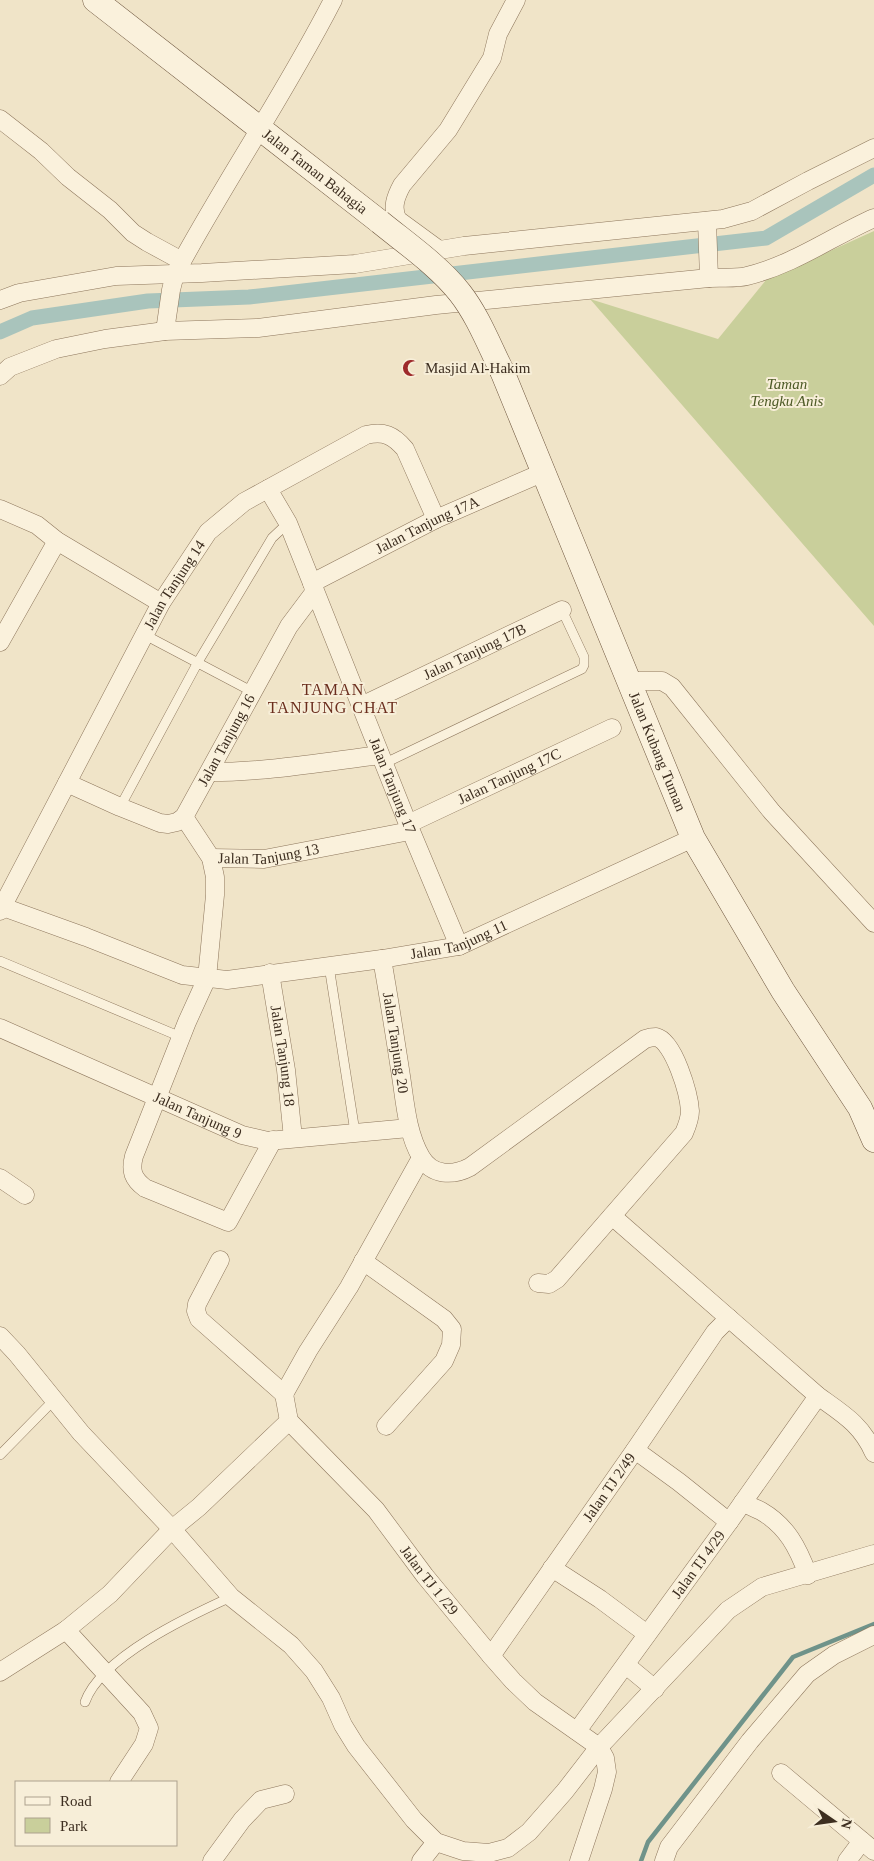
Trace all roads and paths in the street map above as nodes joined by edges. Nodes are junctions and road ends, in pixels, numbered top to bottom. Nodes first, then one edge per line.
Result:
1 (95, 0) edge
2 (333, 0) edge
3 (516, 0) edge
4 (0, 119) edge
5 (260, 128) junction
6 (874, 148) edge
7 (874, 218) edge
8 (707, 227) junction
9 (439, 250) junction
10 (176, 275) junction
11 (709, 277) junction
12 (0, 300) edge
13 (166, 324) junction
14 (502, 371) joint
15 (0, 376) edge
16 (544, 472) junction
17 (268, 489) junction
18 (0, 509) edge
19 (436, 519) junction
20 (288, 522) junction
21 (57, 541) junction
22 (313, 585) junction
23 (161, 603) junction
24 (562, 610) joint
25 (145, 635) junction
26 (0, 642) edge
27 (198, 662) junction
28 (629, 681) junction
29 (253, 692) junction
30 (361, 706) junction
31 (612, 728) dead end
32 (382, 759) junction
33 (210, 772) junction
34 (67, 783) junction
35 (120, 807) junction
36 (184, 817) junction
37 (409, 828) junction
38 (693, 838) junction
39 (211, 858) junction
40 (1, 908) edge
41 (874, 923) edge
42 (459, 946) junction
43 (382, 959) junction
44 (0, 961) edge
45 (330, 966) junction
46 (270, 973) junction
47 (207, 978) junction
48 (0, 1028) edge
49 (181, 1037) junction
50 (157, 1098) junction
51 (867, 1116) edge
52 (409, 1128) junction
53 (355, 1132) junction
54 (293, 1138) junction
55 (273, 1140) junction
56 (874, 1140) edge
57 (421, 1158) junction
58 (0, 1178) edge
59 (25, 1195) dead end
60 (612, 1216) junction
61 (220, 1260) dead end
62 (363, 1261) junction
63 (538, 1283) dead end
64 (729, 1318) junction
65 (0, 1336) edge
66 (284, 1394) junction
67 (818, 1396) junction
68 (54, 1400) junction
69 (289, 1421) junction
70 (386, 1426) dead end
71 (635, 1450) junction
72 (874, 1453) edge
73 (0, 1455) edge
74 (743, 1502) junction
75 (729, 1522) junction
76 (172, 1529) junction
77 (874, 1554) edge
78 (552, 1568) junction
79 (808, 1574) junction
80 (231, 1597) junction
81 (66, 1630) junction
82 (647, 1634) junction
83 (874, 1635) edge
84 (491, 1656) junction
85 (626, 1664) junction
86 (0, 1672) edge
87 (106, 1673) junction
88 (655, 1689) junction
89 (85, 1702) dead end
90 (577, 1731) junction
91 (599, 1747) junction
92 (781, 1773) dead end
93 (120, 1781) edge
94 (285, 1794) dead end
95 (436, 1842) junction
96 (868, 1846) edge
97 (212, 1861) edge
98 (421, 1861) edge
99 (579, 1861) edge
100 (664, 1861) edge
101 (847, 1861) edge

1 - 5 main road, Jalan Taman Bahagia
2 - 5 street
3 - 9 street
4 - 10 street
5 - 10 street
5 - 14 main road, Jalan Taman Bahagia, bridge
6 - 8 street
7 - 11 street
8 - 9 street
8 - 11 street
9 - 10 street
10 - 12 street
10 - 13 street
11 - 13 street
13 - 15 street
14 - 16 main road, Jalan Kubang Tuman
16 - 19 street, Jalan Tanjung 17A
16 - 28 main road, Jalan Kubang Tuman
17 - 19 street, Jalan Tanjung 14
17 - 20 street, Jalan Tanjung 17
17 - 23 street, Jalan Tanjung 14
18 - 21 street
19 - 22 street, Jalan Tanjung 17A
20 - 22 street, Jalan Tanjung 17
20 - 27 lane
21 - 23 street
21 - 26 street
22 - 29 street, Jalan Tanjung 16
22 - 30 street, Jalan Tanjung 17
23 - 25 street, Jalan Tanjung 14
24 - 30 street, Jalan Tanjung 17B
24 - 32 lane
25 - 27 lane
25 - 34 street, Jalan Tanjung 14
27 - 29 lane
27 - 35 lane
28 - 38 main road, Jalan Kubang Tuman
28 - 41 street
29 - 33 street, Jalan Tanjung 16
30 - 32 street, Jalan Tanjung 17
31 - 37 street, Jalan Tanjung 17C
32 - 33 street
32 - 37 street, Jalan Tanjung 17
33 - 36 street, Jalan Tanjung 16
34 - 35 street
34 - 40 street, Jalan Tanjung 14
35 - 36 street
36 - 39 street, Jalan Tanjung 13
37 - 39 street, Jalan Tanjung 13
37 - 42 street, Jalan Tanjung 17
38 - 42 street, Jalan Tanjung 11
38 - 51 main road, Jalan Kubang Tuman
39 - 47 street
40 - 47 street, Jalan Tanjung 11
42 - 43 street, Jalan Tanjung 11
43 - 45 street, Jalan Tanjung 11
43 - 52 street, Jalan Tanjung 20
44 - 49 lane
45 - 46 street, Jalan Tanjung 11
45 - 53 lane
46 - 47 street, Jalan Tanjung 11
46 - 54 street, Jalan Tanjung 18
47 - 49 street
48 - 50 street, Jalan Tanjung 9
49 - 50 street
50 - 55 street, Jalan Tanjung 9
50 - 55 street
51 - 56 main road, Jalan Kubang Tuman
52 - 53 street, Jalan Tanjung 9
52 - 57 street, Jalan Tanjung 20
53 - 54 street, Jalan Tanjung 9
54 - 55 street, Jalan Tanjung 9
57 - 60 street
57 - 62 street
58 - 59 street
60 - 63 street
60 - 64 street
61 - 66 street
62 - 66 street
62 - 70 street
64 - 67 street
64 - 71 street, Jalan TJ 2/49
65 - 68 street
66 - 69 street
67 - 72 street
67 - 74 street, Jalan TJ 4/29
68 - 73 lane
68 - 76 street
69 - 76 street
69 - 84 street, Jalan TJ 1 /29
71 - 75 street
71 - 78 street, Jalan TJ 2/49
74 - 75 street, Jalan TJ 4/29
74 - 79 street
75 - 82 street, Jalan TJ 4/29
76 - 80 street
76 - 81 street
77 - 79 street
78 - 82 street
78 - 84 street, Jalan TJ 2/49
79 - 88 street
80 - 87 lane
80 - 95 street
81 - 86 street
81 - 87 street
82 - 85 street, Jalan TJ 4/29
83 - 100 street
84 - 90 street, Jalan TJ 1 /29
85 - 88 street
85 - 90 street, Jalan TJ 4/29
87 - 89 lane
87 - 93 street
88 - 91 street
90 - 91 street, Jalan TJ 1 /29
91 - 95 street
91 - 99 street
92 - 96 street
94 - 97 street
95 - 98 street
96 - 101 street

